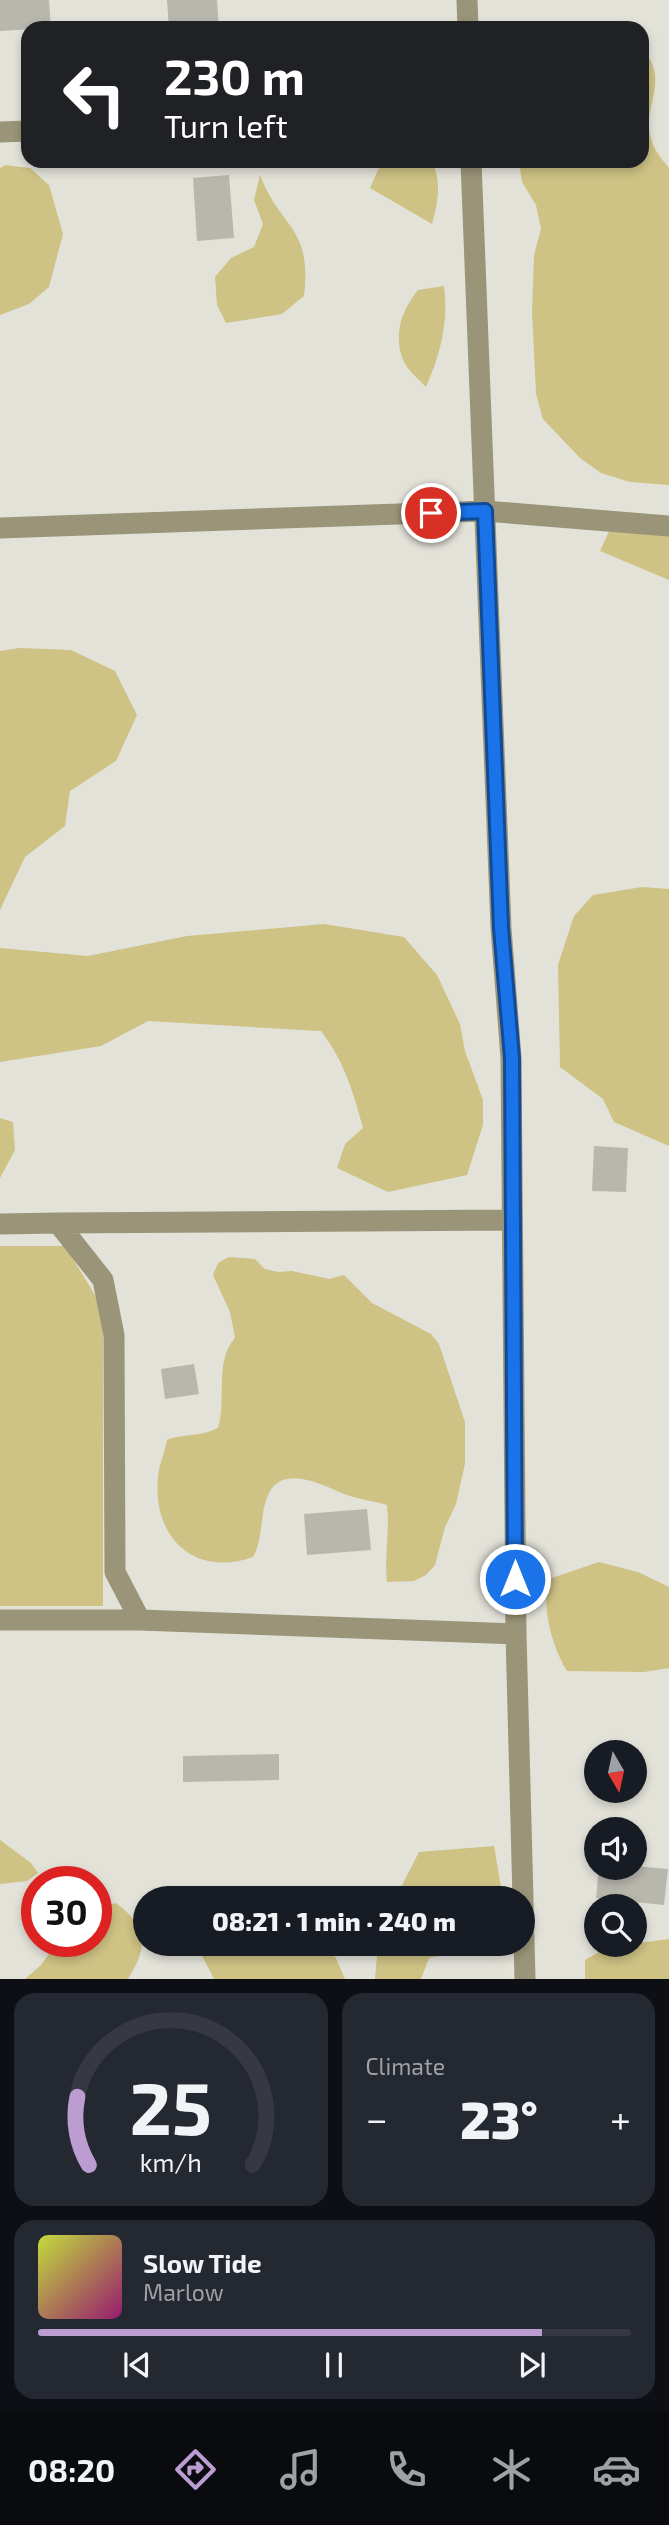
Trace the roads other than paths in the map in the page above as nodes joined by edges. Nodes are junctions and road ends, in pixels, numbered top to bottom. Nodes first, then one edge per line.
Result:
1 (467, 0) edge
2 (468, 21) edge
3 (21, 131) edge
4 (0, 132) edge
5 (471, 168) edge
6 (485, 511) junction
7 (669, 526) edge
8 (0, 528) edge
9 (513, 1220) junction
10 (58, 1223) junction
11 (0, 1224) edge
12 (0, 1620) edge
13 (140, 1620) junction
14 (516, 1634) junction
15 (523, 1886) edge
16 (524, 1956) edge
17 (525, 1979) edge

1 - 2 street
3 - 4 street
5 - 6 street
6 - 7 street
6 - 8 street
6 - 9 street
9 - 10 street
9 - 14 street
10 - 11 street
10 - 13 street
12 - 13 street
13 - 14 street
14 - 15 street
16 - 17 street

